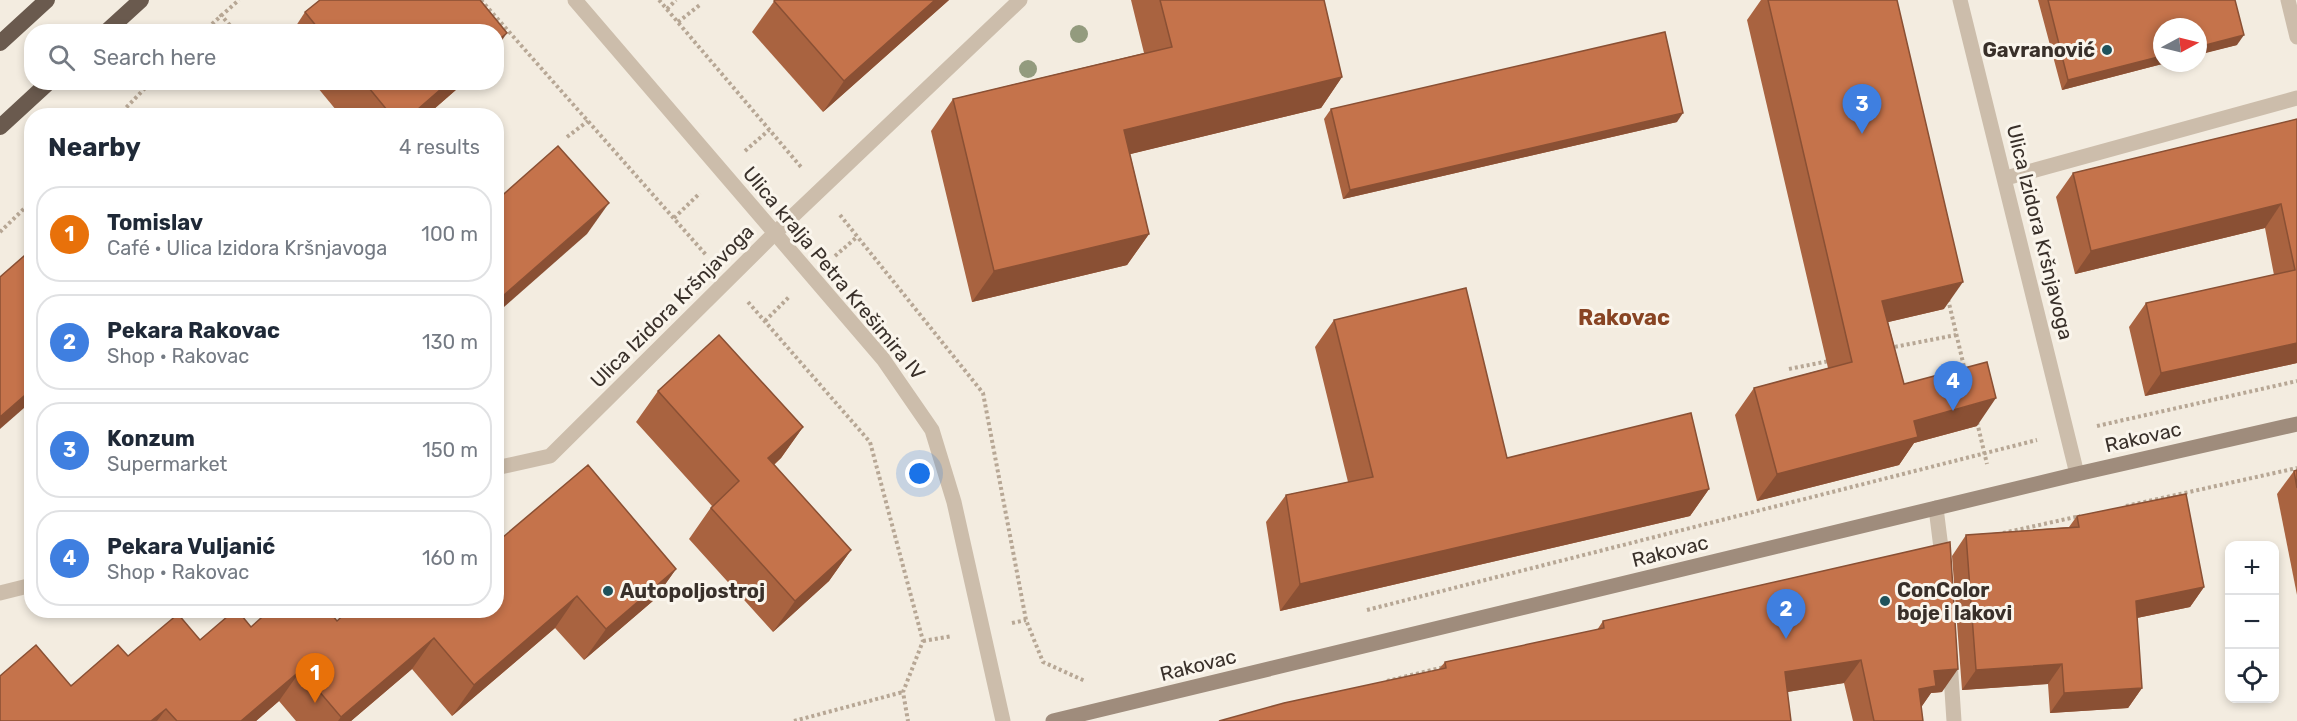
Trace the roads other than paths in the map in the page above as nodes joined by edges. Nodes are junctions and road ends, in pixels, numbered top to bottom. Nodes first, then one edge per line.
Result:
1 (47, 0) edge
2 (141, 0) edge
3 (576, 0) edge
4 (1020, 0) edge
5 (1960, 0) edge
6 (2288, 0) edge
7 (115, 24) edge
8 (2297, 37) edge
9 (0, 43) edge
10 (40, 90) edge
11 (2297, 98) edge
12 (0, 127) edge
13 (2006, 178) junction
14 (775, 233) junction
15 (2297, 423) edge
16 (504, 466) edge
17 (2077, 474) junction
18 (1936, 508) junction
19 (1944, 582) edge
20 (24, 587) edge
21 (0, 593) edge
22 (1948, 640) edge
23 (1003, 721) edge
24 (1053, 721) edge
25 (1954, 721) edge

1 - 9 highway
2 - 7 highway
3 - 14 street, Ulica kralja Petra Krešimira IV
4 - 14 street, Ulica Izidora Kršnjavoga
5 - 13 street, Ulica Izidora Kršnjavoga
6 - 8 street
10 - 12 highway
11 - 13 street
13 - 17 street, Ulica Izidora Kršnjavoga
14 - 16 street, Ulica Izidora Kršnjavoga
14 - 23 street, Ulica kralja Petra Krešimira IV
15 - 17 main road, Rakovac
17 - 18 main road, Rakovac
18 - 19 street
18 - 24 main road, Rakovac
20 - 21 street
22 - 25 street

